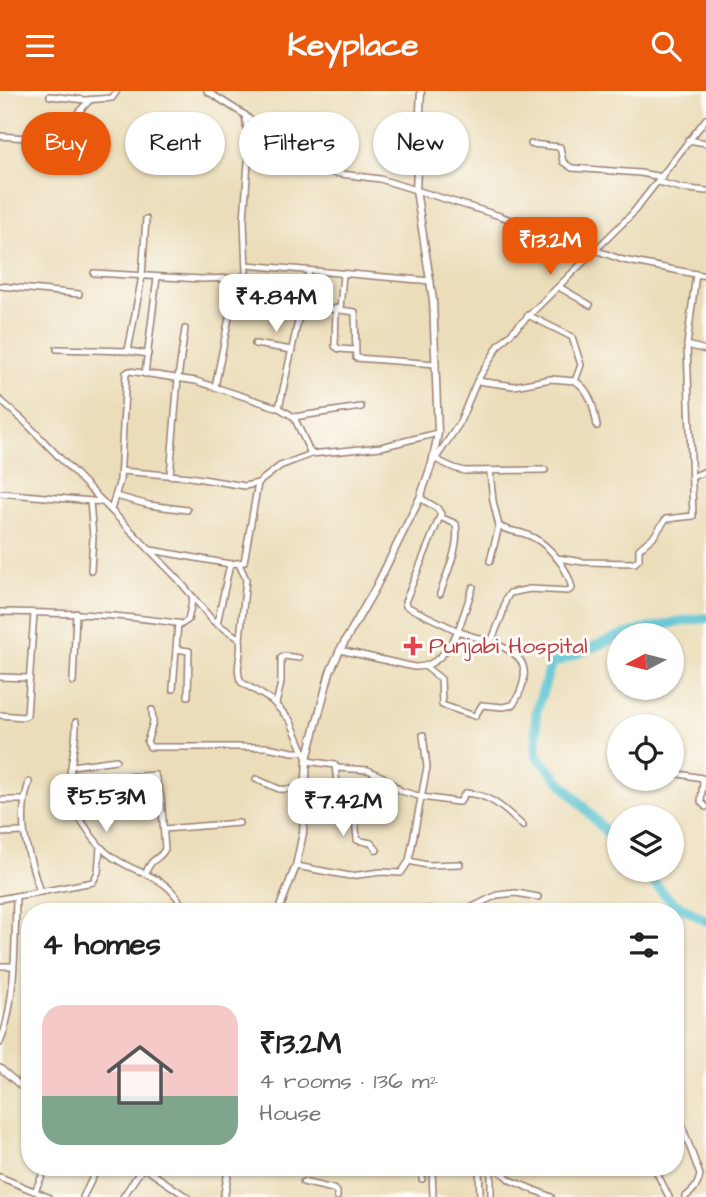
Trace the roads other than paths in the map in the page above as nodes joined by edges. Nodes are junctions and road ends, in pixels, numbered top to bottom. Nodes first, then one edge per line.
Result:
1 (117, 91) edge
2 (207, 91) edge
3 (421, 91) edge
4 (50, 96) dead end
5 (90, 100) junction
6 (240, 112) edge
7 (706, 119) edge
8 (0, 136) edge
9 (688, 140) junction
10 (706, 143) edge
11 (531, 144) dead end
12 (247, 175) edge
13 (347, 175) edge
14 (660, 179) junction
15 (416, 190) junction
16 (706, 191) edge
17 (146, 219) dead end
18 (597, 250) junction
19 (246, 265) junction
20 (309, 271) junction
21 (94, 273) dead end
22 (343, 274) junction
23 (696, 274) junction
24 (706, 275) edge
25 (142, 276) junction
26 (157, 277) junction
27 (237, 278) junction
28 (431, 281) junction
29 (0, 286) edge
30 (559, 287) junction
31 (79, 294) dead end
32 (301, 305) junction
33 (590, 305) dead end
34 (338, 309) junction
35 (528, 315) junction
36 (185, 329) dead end
37 (255, 344) dead end
38 (687, 345) junction
39 (57, 349) dead end
40 (354, 350) junction
41 (706, 350) edge
42 (128, 351) junction
43 (292, 351) junction
44 (148, 354) junction
45 (436, 364) junction
46 (145, 374) junction
47 (178, 378) junction
48 (477, 381) junction
49 (575, 381) junction
50 (215, 387) junction
51 (0, 400) edge
52 (361, 407) dead end
53 (279, 408) junction
54 (295, 417) junction
55 (597, 426) dead end
56 (438, 433) junction
57 (311, 454) junction
58 (434, 461) junction
59 (545, 470) dead end
60 (121, 471) junction
61 (706, 471) edge
62 (490, 472) junction
63 (170, 475) junction
64 (692, 477) junction
65 (258, 483) junction
66 (0, 493) edge
67 (117, 496) junction
68 (420, 498) junction
69 (90, 501) junction
70 (103, 502) junction
71 (111, 510) junction
72 (187, 510) dead end
73 (440, 517) junction
74 (499, 526) junction
75 (149, 550) junction
76 (557, 558) junction
77 (490, 561) dead end
78 (230, 564) junction
79 (239, 564) junction
80 (92, 570) dead end
81 (472, 587) dead end
82 (440, 594) dead end
83 (193, 596) junction
84 (0, 612) edge
85 (34, 613) junction
86 (76, 613) junction
87 (178, 623) junction
88 (217, 624) junction
89 (458, 631) junction
90 (240, 639) junction
91 (491, 642) junction
92 (176, 649) junction
93 (340, 650) junction
94 (299, 657) dead end
95 (426, 667) junction
96 (0, 677) edge
97 (29, 678) junction
98 (73, 682) dead end
99 (173, 689) dead end
100 (188, 696) dead end
101 (276, 705) junction
102 (152, 710) dead end
103 (0, 715) edge
104 (76, 722) dead end
105 (423, 735) dead end
106 (306, 757) junction
107 (117, 760) dead end
108 (72, 766) junction
109 (337, 768) junction
110 (684, 775) edge
111 (125, 776) dead end
112 (256, 779) dead end
113 (29, 782) dead end
114 (306, 790) junction
115 (422, 797) junction
116 (0, 800) edge
117 (23, 800) junction
118 (354, 806) junction
119 (384, 807) dead end
120 (706, 807) edge
121 (239, 823) dead end
122 (523, 826) dead end
123 (164, 829) junction
124 (23, 832) junction
125 (0, 833) edge
126 (100, 846) junction
127 (377, 850) dead end
128 (409, 861) junction
129 (460, 864) dead end
130 (296, 866) junction
131 (146, 873) junction
132 (40, 892) junction
133 (16, 896) junction
134 (538, 897) dead end
135 (0, 899) edge
136 (181, 903) edge
137 (282, 903) edge
138 (481, 903) edge
139 (0, 966) edge
140 (12, 967) junction
141 (0, 1043) edge
142 (0, 1068) edge
143 (21, 1086) edge
144 (684, 1131) edge
145 (42, 1176) edge
146 (94, 1176) edge
147 (137, 1176) edge
148 (156, 1176) edge
149 (228, 1176) edge
150 (432, 1176) edge
151 (479, 1176) edge
152 (492, 1176) edge
153 (505, 1176) edge
154 (658, 1176) edge
155 (1, 1178) edge
156 (303, 1182) dead end
157 (0, 1188) edge
158 (35, 1191) junction
159 (48, 1197) edge
160 (83, 1197) edge
161 (123, 1197) edge
162 (187, 1197) edge
163 (224, 1197) edge
164 (337, 1197) edge
165 (433, 1197) edge
166 (480, 1197) edge
167 (491, 1197) edge
168 (551, 1197) edge
169 (669, 1197) edge
170 (685, 1197) edge

1 - 5 street
2 - 6 street
3 - 15 street
4 - 5 street
5 - 8 street
7 - 9 street
9 - 10 street
9 - 14 street
11 - 14 street
12 - 19 street
13 - 15 street
14 - 16 street
14 - 18 street
15 - 18 street
15 - 28 street
17 - 25 street
18 - 23 street
18 - 30 street
19 - 20 street
19 - 27 street
20 - 22 street
20 - 32 street
21 - 25 street
22 - 28 street
22 - 34 street
23 - 24 street
23 - 38 street
25 - 26 street
25 - 42 street
26 - 27 street
26 - 44 street
27 - 50 street
28 - 45 street
29 - 31 street
30 - 33 street
30 - 35 street
32 - 34 street
32 - 43 street
34 - 40 street
34 - 40 street
35 - 48 street
35 - 49 street
36 - 47 street
37 - 43 street
38 - 41 street
38 - 64 street
39 - 42 street
40 - 45 street
42 - 44 street
43 - 53 street
44 - 46 street
45 - 56 street
46 - 47 street
46 - 60 street
47 - 50 street
47 - 63 street
48 - 49 street
48 - 58 street
49 - 55 street
50 - 53 street
51 - 70 street
52 - 54 street
53 - 54 street
54 - 57 street
56 - 57 street
56 - 58 street
57 - 65 street
58 - 62 street
58 - 68 street
59 - 62 street
60 - 63 street
60 - 67 street
61 - 64 street
62 - 74 street
63 - 65 street
64 - 76 street
65 - 79 street
66 - 69 street
67 - 71 street
67 - 72 street
68 - 73 street
68 - 93 street
69 - 70 street
69 - 80 street
70 - 71 street
71 - 75 street
73 - 82 street
73 - 89 street
74 - 76 street
74 - 77 street
75 - 78 street
75 - 83 street
76 - 91 street
78 - 79 street
78 - 88 street
79 - 90 street
81 - 89 street
83 - 87 street
83 - 88 street
84 - 85 street
85 - 86 street
85 - 97 street
86 - 87 street
86 - 98 street
87 - 92 street
88 - 90 street
89 - 91 street
89 - 95 street
90 - 101 street
91 - 95 street
92 - 99 street
92 - 100 street
93 - 95 street
93 - 106 street
94 - 101 street
96 - 97 street
97 - 103 street
101 - 106 street
102 - 106 street
104 - 108 street
105 - 115 street
106 - 109 street
106 - 114 street
107 - 108 street
108 - 126 street
109 - 115 street
109 - 118 street
110 - 120 street
111 - 123 street
112 - 114 street
113 - 117 street
114 - 130 street
115 - 122 street
115 - 128 street
116 - 117 street
117 - 124 street
118 - 119 street
118 - 127 street
121 - 123 street
123 - 131 street
124 - 125 street
124 - 132 street
126 - 131 street
126 - 132 street
128 - 129 street
128 - 130 street
130 - 137 street
131 - 136 street
132 - 133 street
133 - 135 street
133 - 140 street
134 - 138 street
139 - 140 street
140 - 141 street
142 - 143 street
144 - 170 street
145 - 158 street
146 - 160 street
147 - 161 street
148 - 162 street
149 - 163 street
150 - 165 street
151 - 166 street
152 - 167 street
153 - 168 street
154 - 169 street
155 - 157 street
155 - 158 street
156 - 164 street
158 - 159 street

